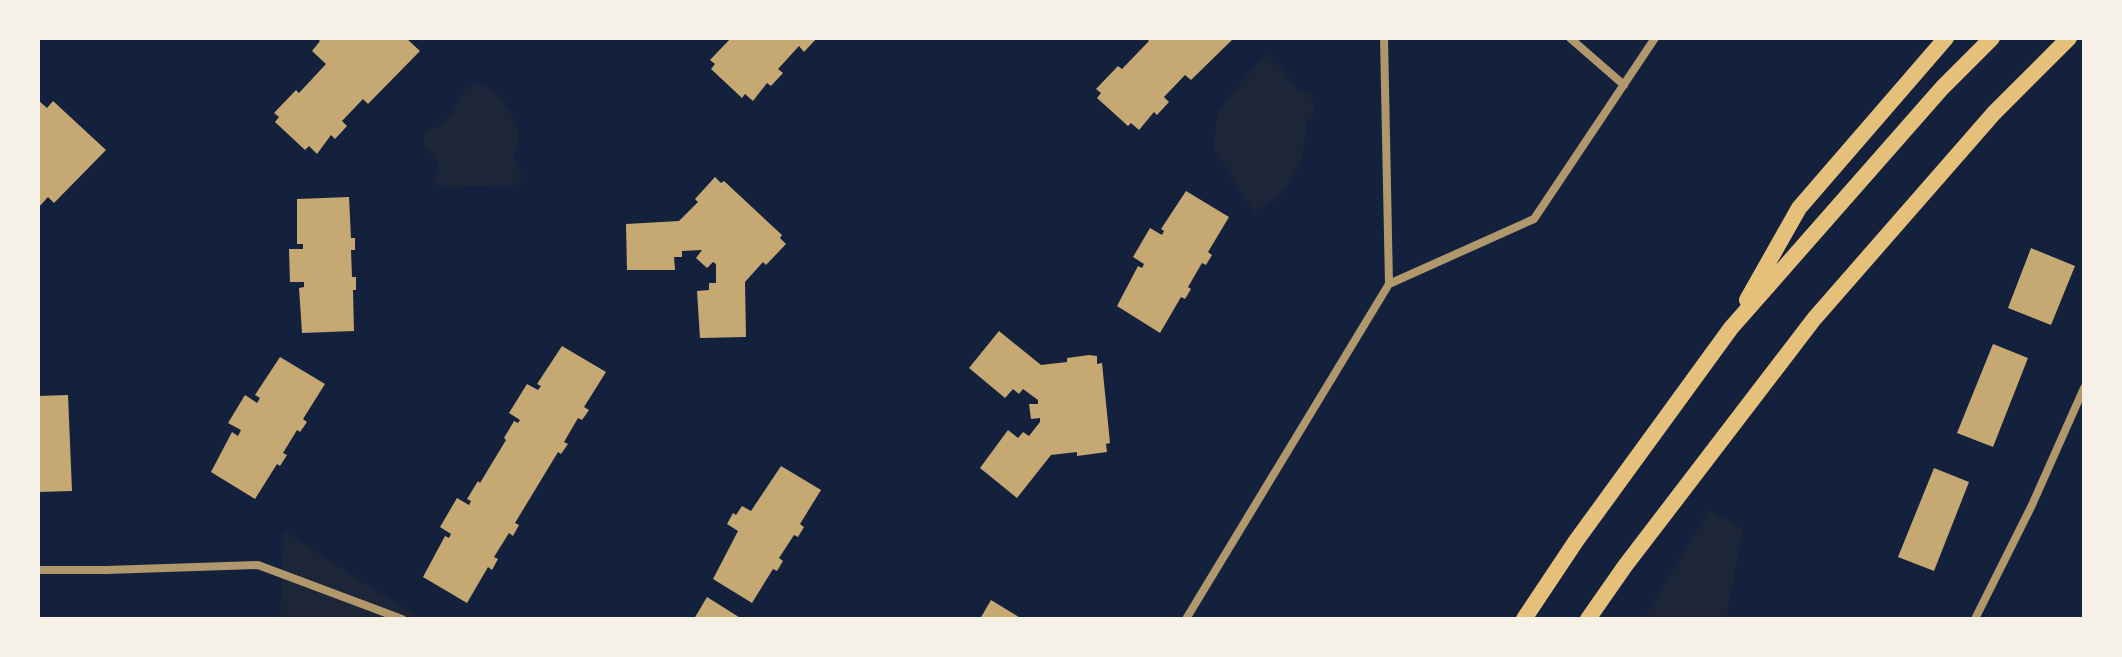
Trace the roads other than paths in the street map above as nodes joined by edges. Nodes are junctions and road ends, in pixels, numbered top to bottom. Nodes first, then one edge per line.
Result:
1 (1384, 38) edge
2 (1570, 38) edge
3 (1655, 38) edge
4 (1946, 38) edge
5 (1992, 38) edge
6 (2069, 38) edge
7 (1624, 85) junction
8 (1389, 284) junction
9 (1731, 328) junction
10 (2084, 388) edge
11 (38, 570) edge
12 (402, 619) edge
13 (1186, 619) edge
14 (1524, 619) edge
15 (1588, 619) edge
16 (1975, 619) edge

1 - 8 street
2 - 7 street
3 - 7 street
4 - 9 main road
5 - 9 main road
6 - 15 main road
7 - 8 street
8 - 13 street
9 - 14 main road
10 - 16 street
11 - 12 street

